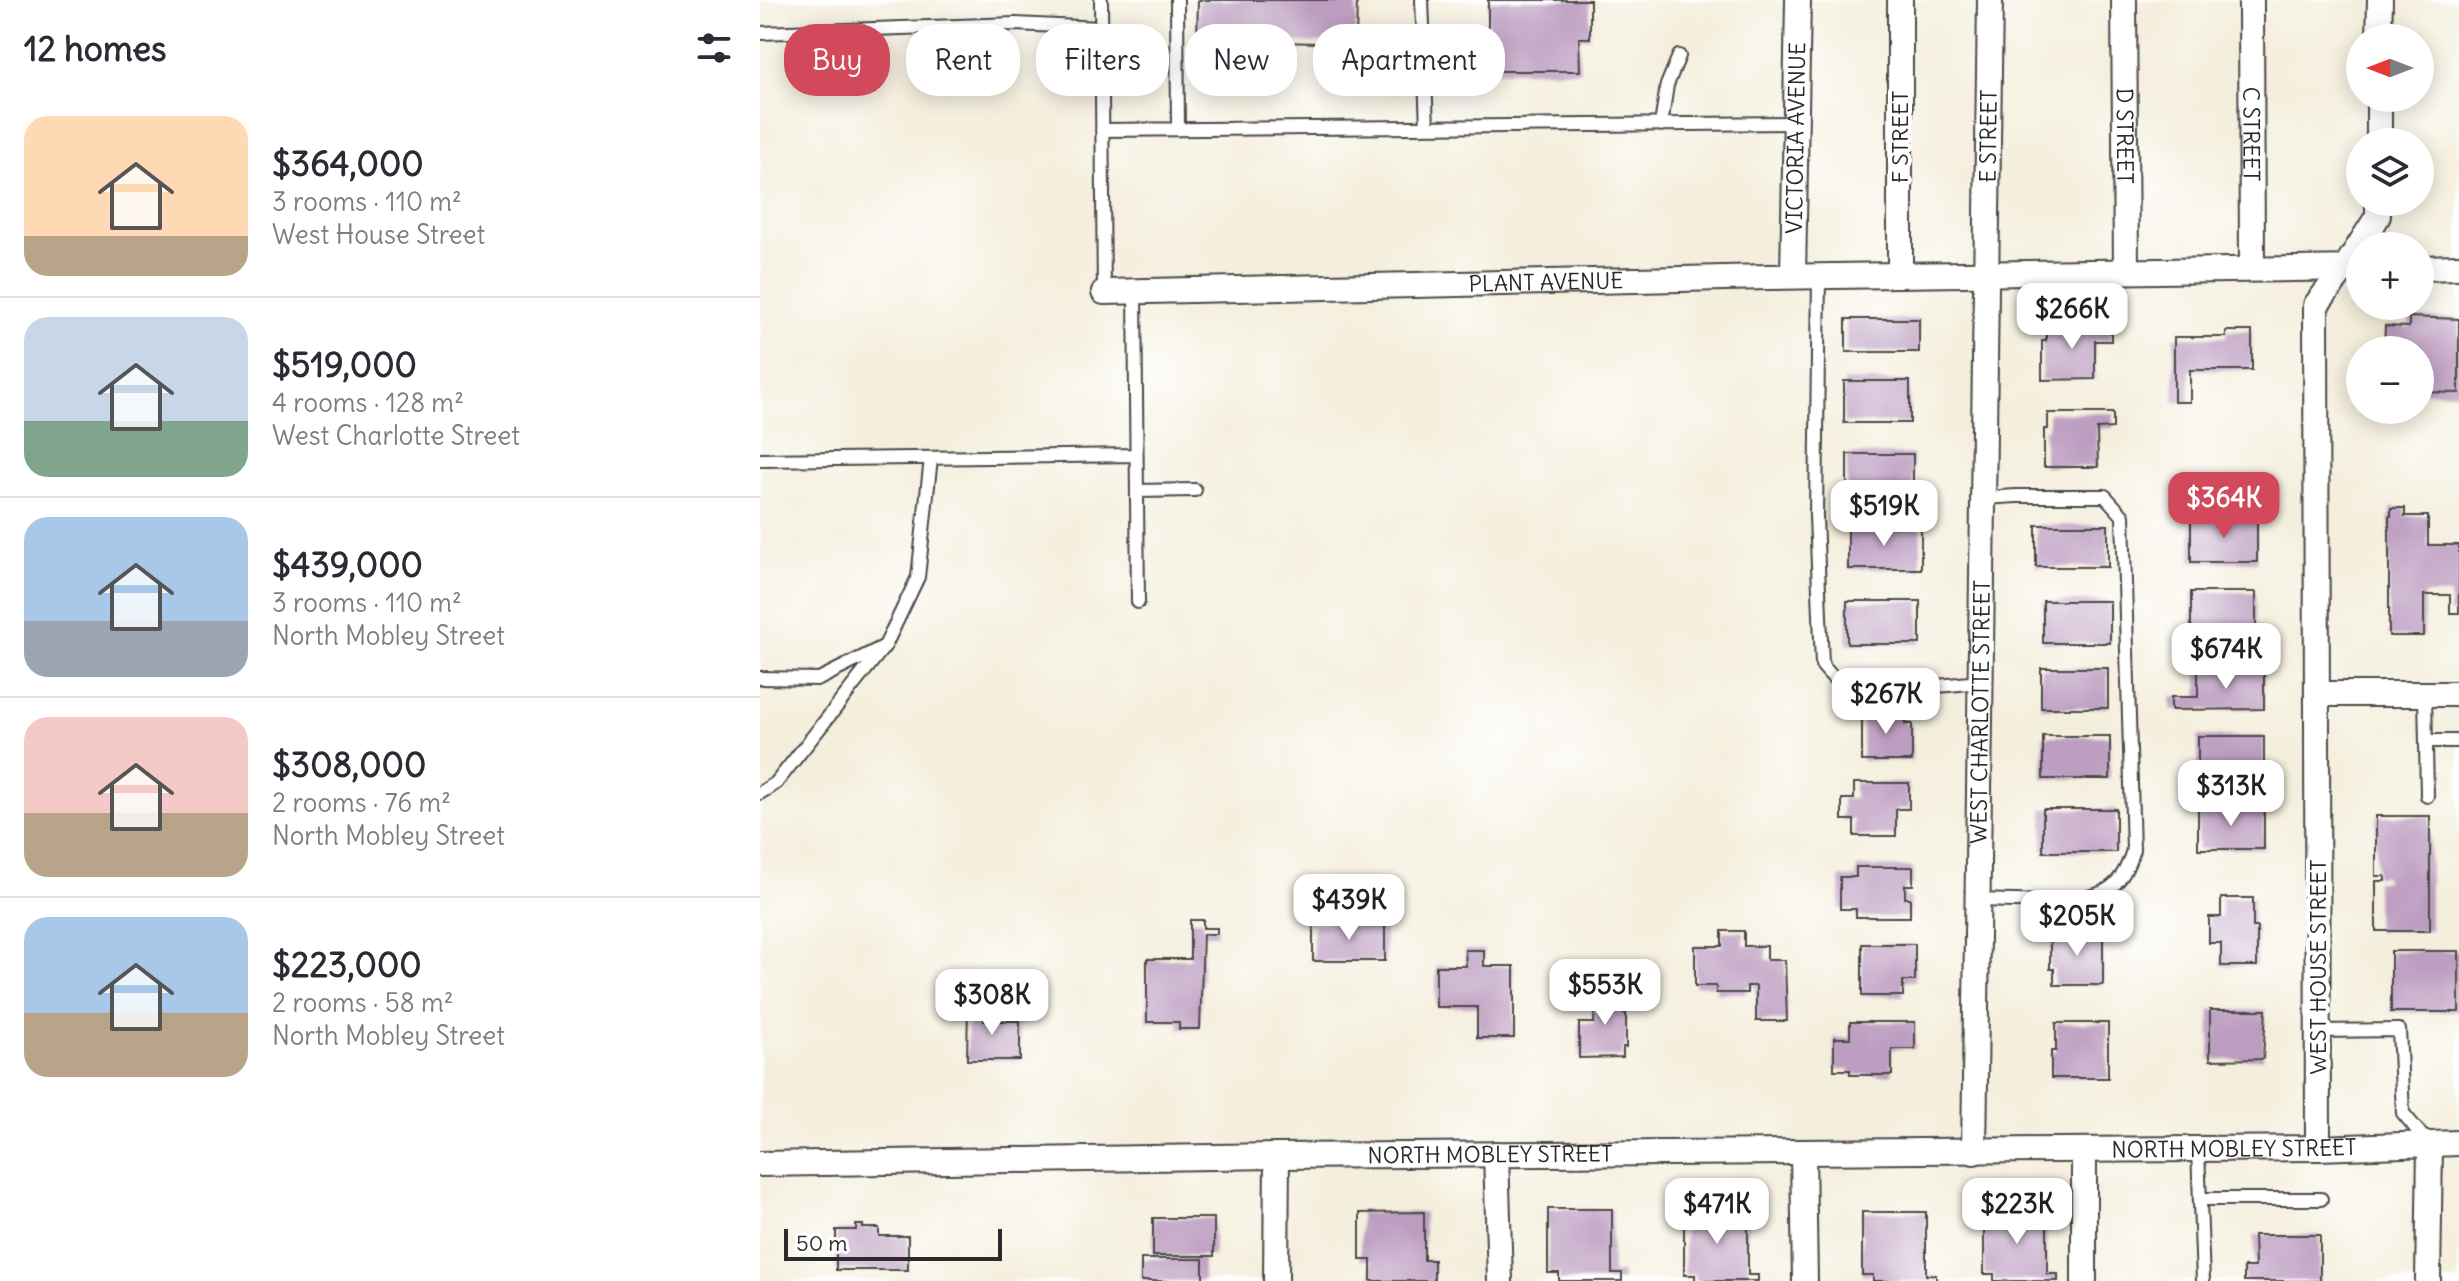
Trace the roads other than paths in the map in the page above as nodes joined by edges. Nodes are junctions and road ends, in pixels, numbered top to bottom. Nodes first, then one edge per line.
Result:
1 (1101, 0) edge
2 (1177, 0) edge
3 (1422, 0) edge
4 (1798, 0) edge
5 (1900, 0) edge
6 (1990, 0) edge
7 (2124, 0) edge
8 (2251, 0) edge
9 (2380, 0) edge
10 (1101, 24) edge
11 (2379, 24) edge
12 (1036, 25) edge
13 (760, 33) edge
14 (1679, 56) dead end
15 (1102, 96) edge
16 (1796, 123) junction
17 (1661, 125) junction
18 (1427, 127) junction
19 (1178, 129) junction
20 (1102, 130) junction
21 (2459, 267) edge
22 (2346, 268) edge
23 (2434, 268) edge
24 (2252, 269) junction
25 (2126, 271) junction
26 (1988, 273) junction
27 (1900, 275) junction
28 (2346, 275) edge
29 (1793, 276) junction
30 (1819, 276) junction
31 (1135, 291) junction
32 (1104, 292) joint
33 (1136, 455) junction
34 (931, 458) junction
35 (760, 460) edge
36 (1195, 490) dead end
37 (1137, 491) junction
38 (1985, 498) junction
39 (1138, 602) dead end
40 (885, 646) junction
41 (760, 678) edge
42 (1982, 682) junction
43 (2318, 694) junction
44 (2425, 694) junction
45 (2459, 694) edge
46 (2426, 741) junction
47 (2459, 741) edge
48 (760, 793) edge
49 (2427, 796) dead end
50 (1978, 900) junction
51 (2318, 1031) junction
52 (2459, 1143) edge
53 (2430, 1145) junction
54 (2318, 1148) junction
55 (2198, 1150) junction
56 (2084, 1151) junction
57 (1974, 1152) junction
58 (1803, 1153) junction
59 (1496, 1154) junction
60 (1277, 1156) junction
61 (760, 1164) edge
62 (2201, 1199) junction
63 (2321, 1199) dead end
64 (1276, 1281) edge
65 (1500, 1281) edge
66 (1805, 1281) edge
67 (2084, 1281) edge
68 (2203, 1281) edge
69 (2428, 1281) edge

1 - 10 lane
2 - 19 lane
3 - 18 lane
4 - 16 street, VICTORIA AVENUE
5 - 27 street, F STREET
6 - 26 street, E STREET
7 - 25 street, D STREET
8 - 24 street, C STREET
9 - 11 street
12 - 13 lane
14 - 17 lane
15 - 20 lane
16 - 17 lane
16 - 29 street, VICTORIA AVENUE
17 - 18 lane
18 - 19 lane
19 - 20 lane
20 - 32 lane
21 - 23 street
22 - 24 street, PLANT AVENUE
24 - 25 street, PLANT AVENUE
25 - 26 street, PLANT AVENUE
26 - 27 street, PLANT AVENUE
26 - 38 street, WEST CHARLOTTE STREET
27 - 30 street, PLANT AVENUE
28 - 43 street, WEST HOUSE STREET
29 - 30 street, PLANT AVENUE
29 - 31 street, PLANT AVENUE
30 - 42 lane
31 - 32 street, PLANT AVENUE
31 - 33 lane
33 - 34 lane
33 - 37 lane
34 - 35 lane
34 - 40 lane
36 - 37 lane
37 - 39 lane
38 - 42 street, WEST CHARLOTTE STREET
38 - 50 lane
40 - 41 lane
40 - 48 lane
42 - 50 street, WEST CHARLOTTE STREET
43 - 44 street
43 - 51 street, WEST HOUSE STREET
44 - 45 street
44 - 46 lane
46 - 47 lane
46 - 49 lane
50 - 57 street, WEST CHARLOTTE STREET
51 - 53 lane
51 - 54 street, WEST HOUSE STREET
52 - 53 street, NORTH MOBLEY STREET
53 - 54 street, NORTH MOBLEY STREET
53 - 69 street
54 - 55 street, NORTH MOBLEY STREET
55 - 56 street, NORTH MOBLEY STREET
55 - 62 lane
56 - 57 street, NORTH MOBLEY STREET
56 - 67 street
57 - 58 street, NORTH MOBLEY STREET
58 - 59 street, NORTH MOBLEY STREET
58 - 66 street
59 - 60 street, NORTH MOBLEY STREET
59 - 65 street
60 - 61 street, NORTH MOBLEY STREET
60 - 64 street
62 - 63 lane
62 - 68 lane

